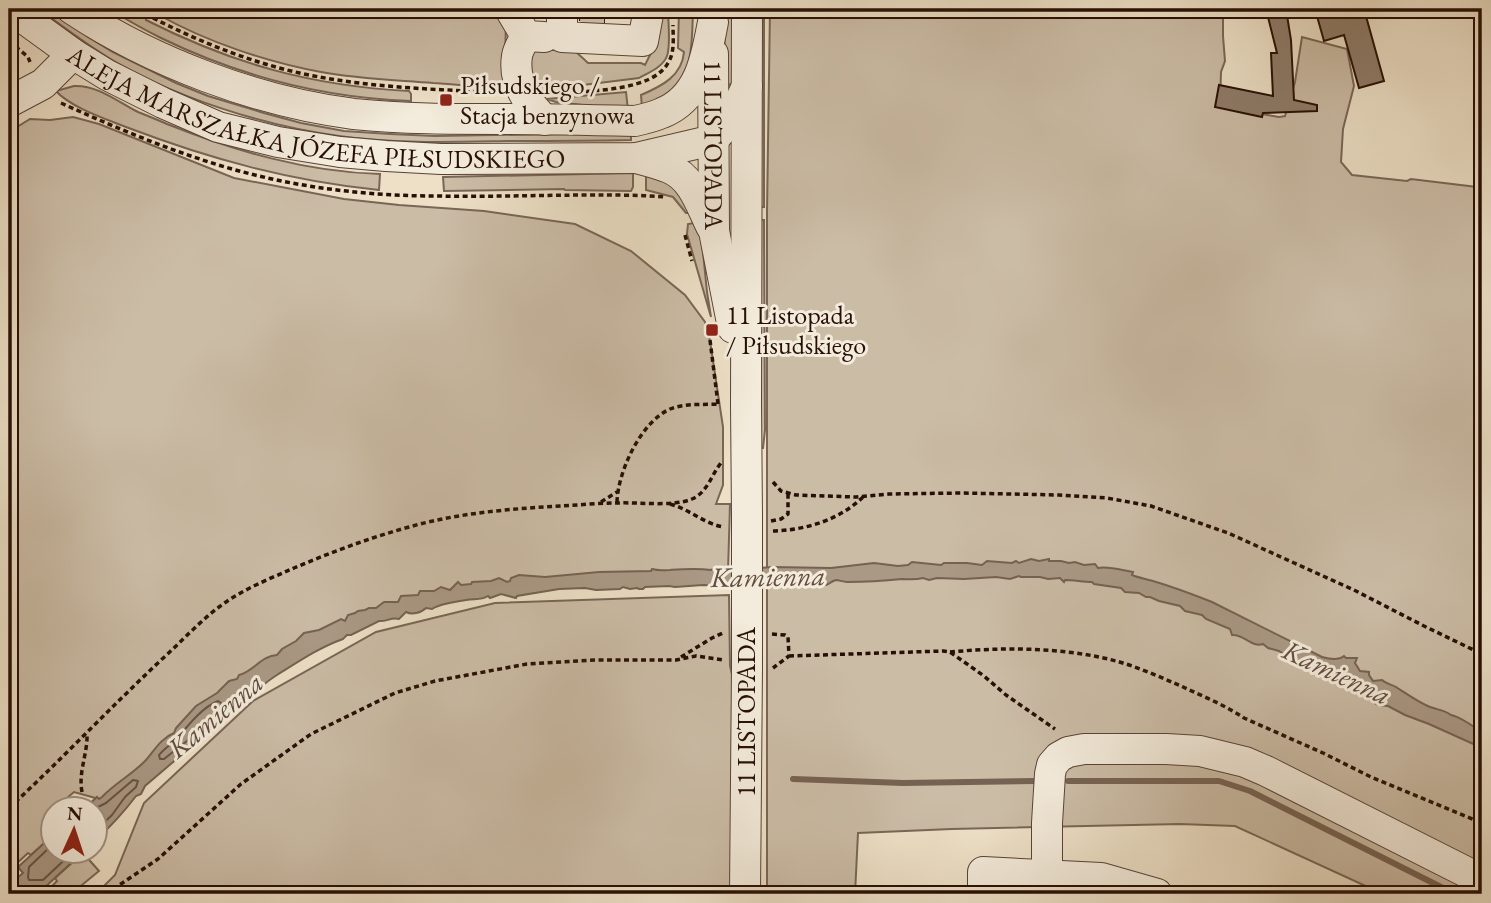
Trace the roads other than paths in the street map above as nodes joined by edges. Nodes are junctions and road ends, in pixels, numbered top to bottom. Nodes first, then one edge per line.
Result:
1 (11, 9) edge
2 (72, 9) edge
3 (510, 9) edge
4 (747, 9) edge
5 (714, 15) edge
6 (647, 16) edge
7 (574, 23) edge
8 (526, 36) junction
9 (73, 54) junction
10 (747, 86) junction
11 (9, 103) edge
12 (545, 120) junction
13 (635, 121) junction
14 (713, 140) junction
15 (636, 172) junction
16 (747, 204) junction
17 (714, 231) junction
18 (732, 404) junction
19 (1482, 880) edge
20 (1047, 885) edge
21 (1145, 892) edge
22 (745, 894) edge
23 (983, 894) edge

1 - 9 street, ALEJA MARSZAŁKA JÓZEFA PIŁSUDSKIEGO
2 - 12 street, ALEJA MARSZAŁKA JÓZEFA PIŁSUDSKIEGO
3 - 8 street
4 - 10 street, 11 LISTOPADA
5 - 13 street, ALEJA MARSZAŁKA JÓZEFA PIŁSUDSKIEGO
5 - 14 street, 11 LISTOPADA
6 - 7 street
6 - 7 street
7 - 8 street
8 - 12 street
9 - 11 street
9 - 15 street, ALEJA MARSZAŁKA JÓZEFA PIŁSUDSKIEGO
10 - 14 street
10 - 16 street, 11 LISTOPADA
12 - 13 street, ALEJA MARSZAŁKA JÓZEFA PIŁSUDSKIEGO
13 - 14 street
14 - 15 street, ALEJA MARSZAŁKA JÓZEFA PIŁSUDSKIEGO
14 - 16 street
14 - 17 street, 11 LISTOPADA
15 - 17 street, ALEJA MARSZAŁKA JÓZEFA PIŁSUDSKIEGO
16 - 18 street, 11 LISTOPADA
17 - 18 street, 11 LISTOPADA
18 - 22 street, 11 LISTOPADA, bridge
19 - 20 street
20 - 21 street
20 - 23 street

